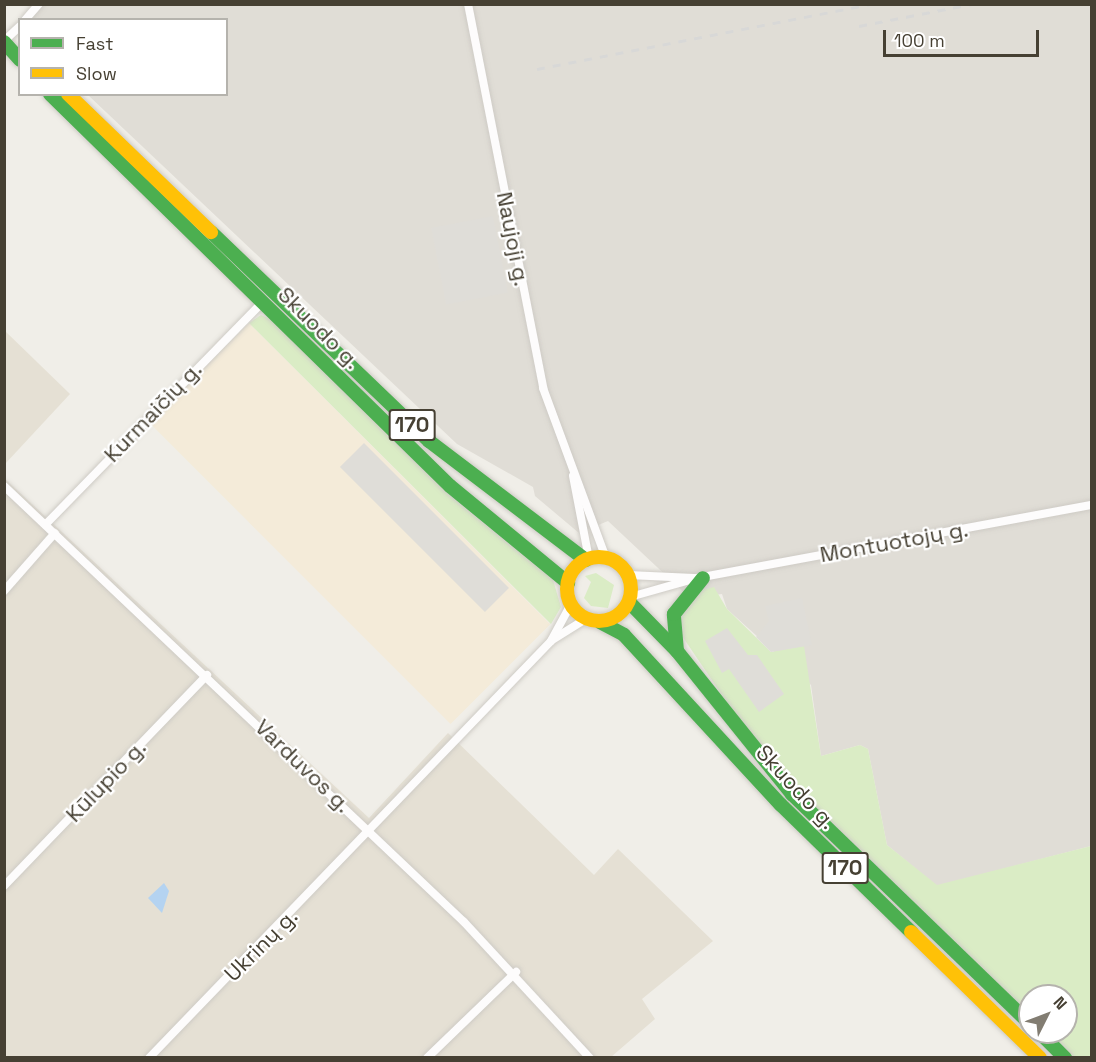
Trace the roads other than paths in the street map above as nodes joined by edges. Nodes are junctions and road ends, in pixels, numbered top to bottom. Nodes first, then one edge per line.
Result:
1 (39, 4) edge
2 (468, 4) edge
3 (27, 18) edge
4 (18, 28) edge
5 (4, 42) edge
6 (18, 52) edge
7 (18, 58) edge
8 (52, 96) edge
9 (70, 96) edge
10 (263, 302) junction
11 (572, 469) junction
12 (4, 486) edge
13 (1092, 505) edge
14 (46, 524) junction
15 (55, 533) junction
16 (606, 558) junction
17 (588, 559) junction
18 (628, 575) junction
19 (700, 578) junction
20 (568, 583) junction
21 (4, 591) edge
22 (630, 600) junction
23 (571, 604) junction
24 (593, 620) junction
25 (551, 641) junction
26 (677, 651) junction
27 (207, 675) junction
28 (372, 831) junction
29 (4, 886) edge
30 (516, 972) junction
31 (1018, 1012) edge
32 (149, 1058) edge
33 (427, 1058) edge
34 (590, 1058) edge
35 (1040, 1058) edge

1 - 3 street
2 - 11 street, Naujoji g.
4 - 5 street
5 - 6 main road
5 - 7 main road
8 - 10 main road, Skuodo g. / 170
9 - 17 main road, Skuodo g. / 170
10 - 14 street, Kurmaičių g.
10 - 20 main road, Skuodo g. / 170
11 - 16 street, Naujoji g.
11 - 17 street, Naujoji g.
12 - 14 street, Varduvos g.
13 - 19 street, Montuotojų g.
14 - 15 street, Varduvos g.
15 - 21 street
15 - 27 street, Varduvos g.
16 - 17 main road
16 - 18 main road
17 - 20 main road
18 - 19 street, Montuotojų g.
18 - 22 main road
19 - 22 street, Montuotojų g.
19 - 26 main road
20 - 23 main road
22 - 24 main road
22 - 26 main road, Skuodo g. / 170
23 - 24 main road
23 - 25 street
24 - 25 street
24 - 35 main road, Skuodo g. / 170
25 - 28 street, Ukrinų g.
26 - 31 main road, Skuodo g. / 170
27 - 28 street, Varduvos g.
27 - 29 street, Kūlupio g.
28 - 30 street, Varduvos g.
28 - 32 street, Ukrinų g.
30 - 33 street
30 - 34 street, Varduvos g.

